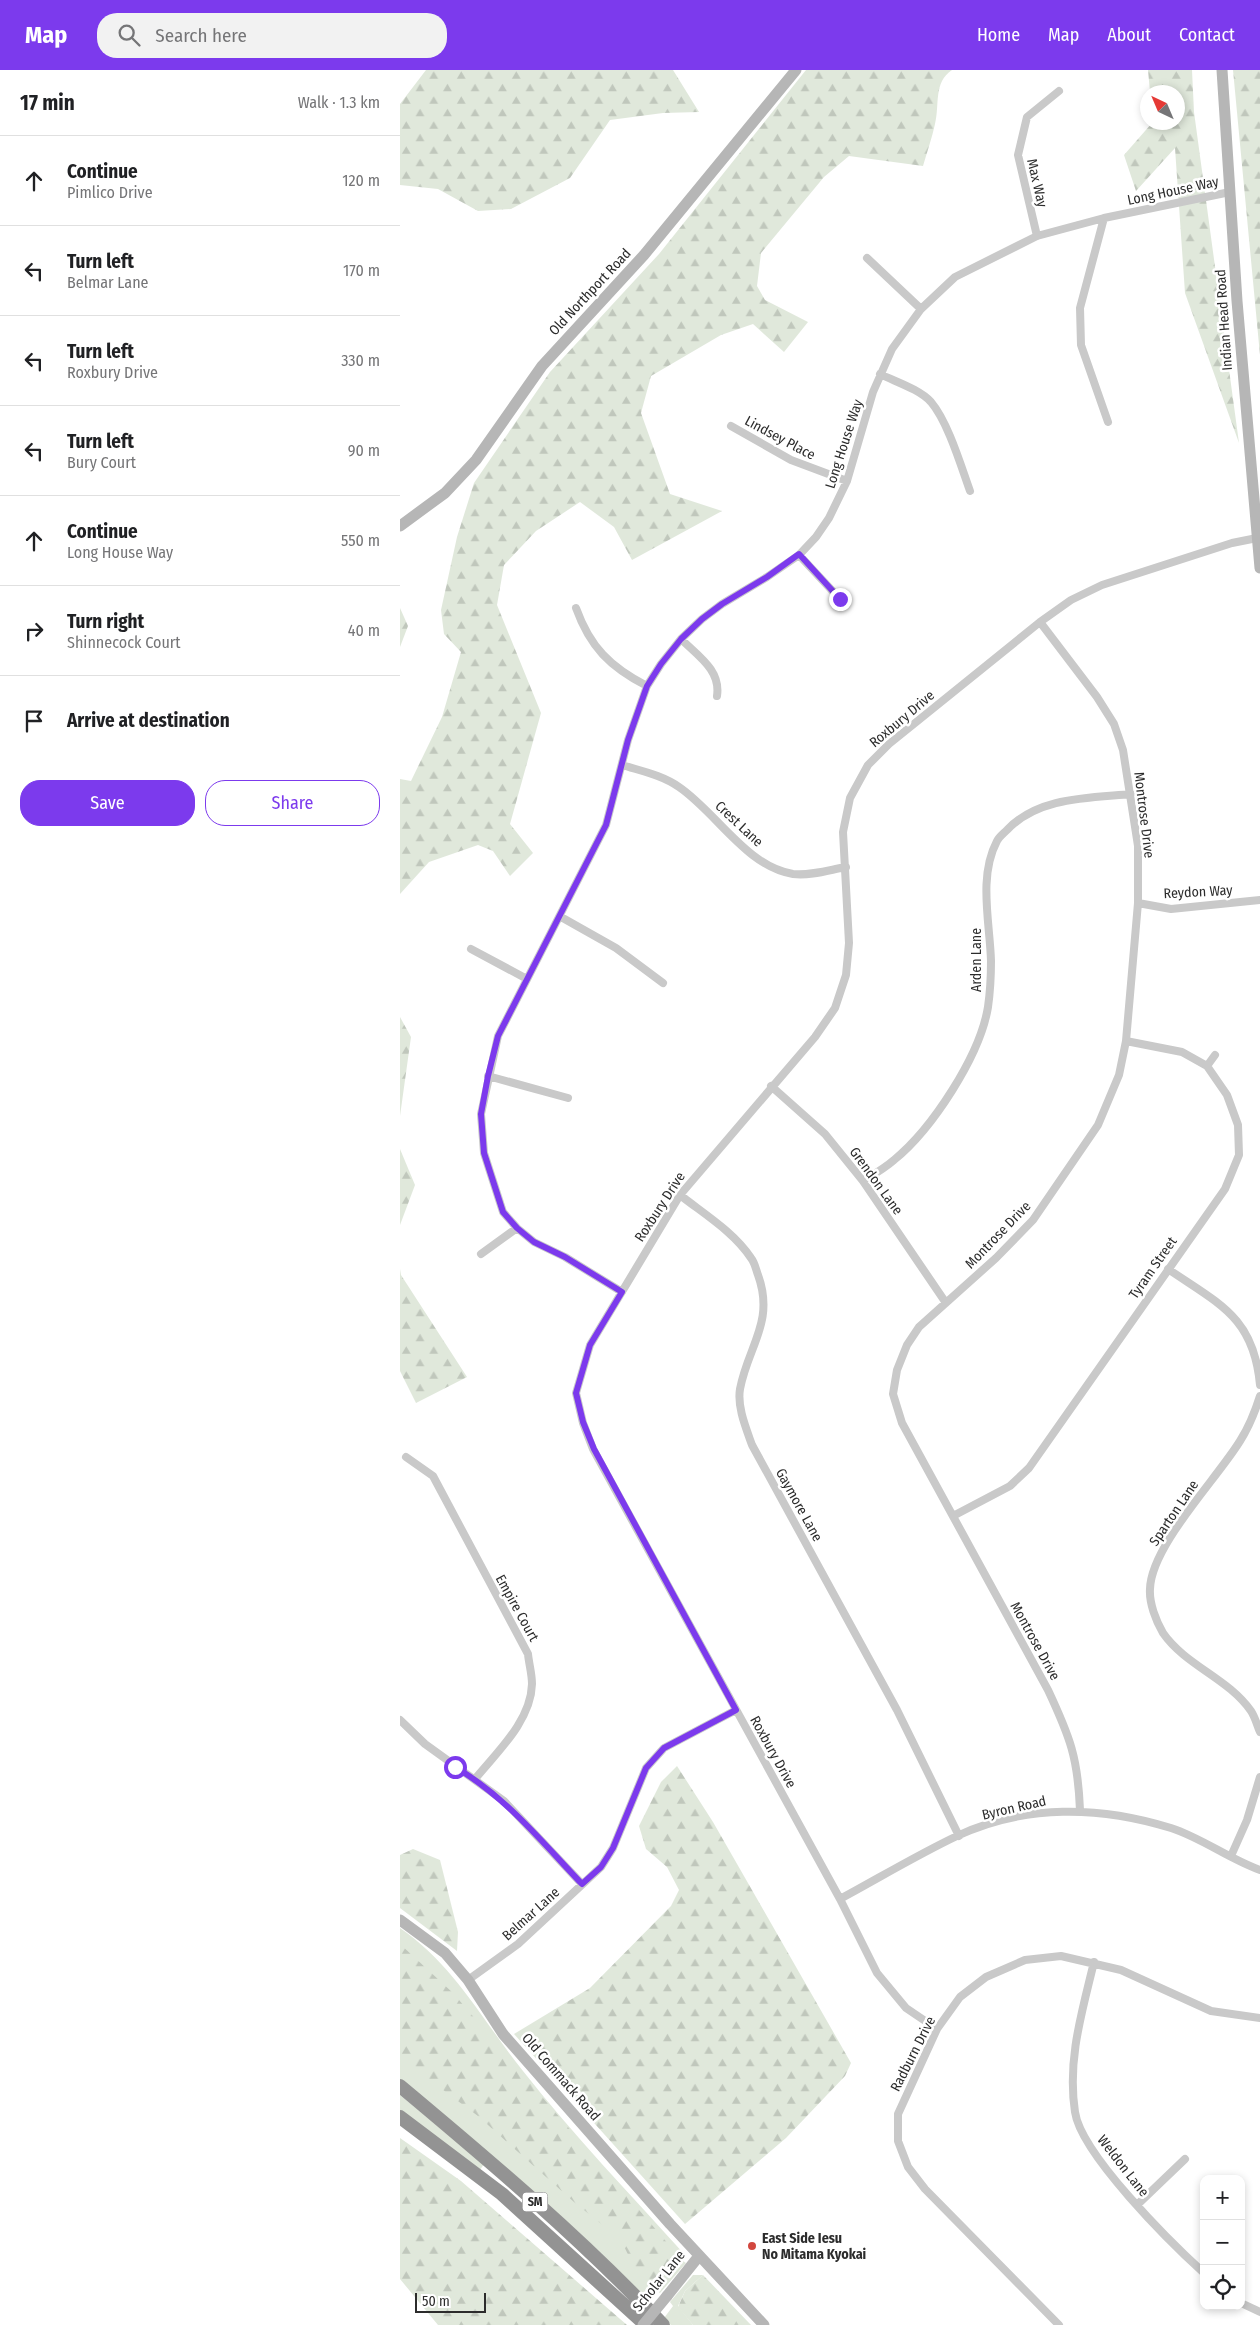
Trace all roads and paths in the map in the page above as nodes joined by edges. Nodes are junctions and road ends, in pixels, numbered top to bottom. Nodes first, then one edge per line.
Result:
1 (796, 70) edge
2 (1222, 70) edge
3 (1059, 91) dead end
4 (1230, 192) junction
5 (1104, 218) junction
6 (1037, 236) junction
7 (867, 258) dead end
8 (921, 309) junction
9 (880, 374) junction
10 (1108, 422) dead end
11 (731, 426) dead end
12 (847, 481) junction
13 (970, 491) dead end
14 (400, 526) edge
15 (1258, 538) edge
16 (799, 554) junction
17 (1260, 568) edge
18 (840, 599) dead end
19 (576, 608) dead end
20 (1040, 622) junction
21 (681, 639) junction
22 (647, 686) junction
23 (717, 696) dead end
24 (622, 765) junction
25 (1131, 794) junction
26 (846, 867) junction
27 (1260, 900) edge
28 (1138, 903) junction
29 (561, 917) junction
30 (472, 949) dead end
31 (528, 979) junction
32 (663, 983) dead end
33 (1126, 1041) junction
34 (1215, 1054) dead end
35 (1207, 1066) junction
36 (488, 1076) junction
37 (771, 1086) junction
38 (568, 1098) dead end
39 (863, 1181) junction
40 (680, 1195) junction
41 (517, 1228) junction
42 (480, 1254) dead end
43 (1168, 1269) junction
44 (622, 1292) junction
45 (946, 1303) junction
46 (1260, 1385) edge
47 (1260, 1396) edge
48 (406, 1457) dead end
49 (953, 1516) junction
50 (736, 1710) junction
51 (400, 1720) edge
52 (1260, 1732) edge
53 (1260, 1778) edge
54 (475, 1779) junction
55 (1080, 1810) junction
56 (958, 1836) junction
57 (1230, 1856) junction
58 (1260, 1870) edge
59 (582, 1884) junction
60 (840, 1899) junction
61 (400, 1920) edge
62 (1094, 1962) junction
63 (468, 1980) junction
64 (1260, 2018) edge
65 (937, 2029) junction
66 (400, 2086) edge
67 (400, 2117) edge
68 (1185, 2159) dead end
69 (1137, 2205) junction
70 (699, 2256) junction
71 (1200, 2269) edge
72 (1245, 2305) edge
73 (1260, 2312) edge
74 (645, 2325) edge
75 (663, 2325) edge
76 (764, 2325) edge
77 (1059, 2325) edge

1 - 14 main road, Old Northport Road
2 - 4 main road, Indian Head Road
3 - 6 street, Max Way
4 - 5 street, Long House Way
4 - 15 main road, Indian Head Road
5 - 6 street, Long House Way
5 - 10 street
6 - 8 street, Long House Way
7 - 8 street
8 - 9 street, Long House Way
9 - 12 street, Long House Way
9 - 13 street
11 - 12 street, Lindsey Place
12 - 16 street, Long House Way
15 - 17 main road, Indian Head Road
15 - 20 street, Roxbury Drive
16 - 18 street
16 - 21 street, Long House Way
19 - 22 street
20 - 25 street, Montrose Drive
20 - 26 street, Roxbury Drive
21 - 22 street, Long House Way
21 - 23 street
22 - 24 street, Long House Way
24 - 26 street, Crest Lane
24 - 29 street, Long House Way
25 - 28 street, Montrose Drive
25 - 39 street, Arden Lane
26 - 37 street, Roxbury Drive
27 - 28 street, Reydon Way
28 - 33 street, Montrose Drive
29 - 31 street, Long House Way
29 - 32 street
30 - 31 street
31 - 36 street, Long House Way
33 - 35 street, Tyram Street
33 - 45 street, Montrose Drive
34 - 35 street
35 - 43 street, Tyram Street
36 - 38 street
36 - 41 street, Long House Way
37 - 39 street, Grendon Lane
37 - 40 street, Roxbury Drive
39 - 45 street, Grendon Lane
40 - 44 street, Roxbury Drive
40 - 56 street, Gaymore Lane
41 - 42 street
41 - 44 street, Long House Way
43 - 46 street
43 - 49 street, Tyram Street
44 - 50 street, Roxbury Drive
45 - 49 street, Montrose Drive
47 - 52 street, Sparton Lane
48 - 54 street, Empire Court
49 - 55 street, Montrose Drive
50 - 59 street, Belmar Lane
50 - 60 street, Roxbury Drive
51 - 54 street
53 - 57 street
54 - 59 street
55 - 56 street, Byron Road
55 - 57 street, Byron Road
56 - 60 street, Byron Road
57 - 58 street, Byron Road
59 - 63 street, Belmar Lane
60 - 65 street, Roxbury Drive
61 - 63 main road, Old Commack Road
62 - 64 street, Radburn Drive
62 - 65 street, Radburn Drive
62 - 69 street, Weldon Lane
63 - 70 main road, Old Commack Road
65 - 77 street, Radburn Drive
66 - 75 highway, SM
67 - 74 highway, SM
68 - 69 street
69 - 71 street, Weldon Lane
70 - 74 main road, Scholar Lane, bridge
70 - 76 main road, Old Commack Road
72 - 73 street

